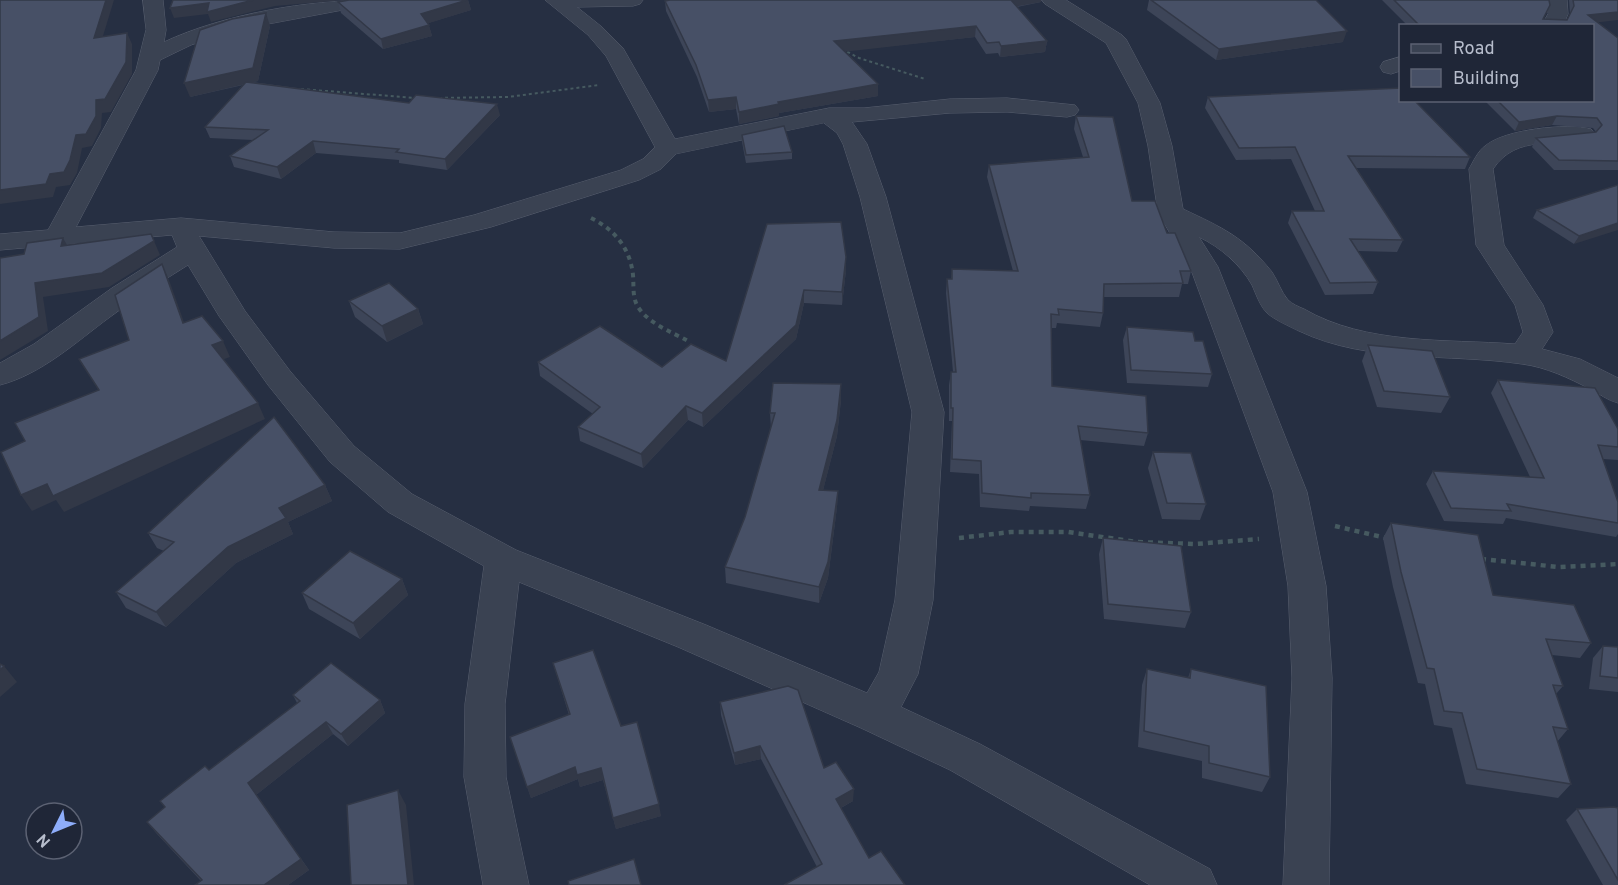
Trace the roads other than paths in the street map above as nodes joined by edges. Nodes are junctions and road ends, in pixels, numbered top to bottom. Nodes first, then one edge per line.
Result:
1 (153, 0) edge
2 (364, 0) edge
3 (633, 0) edge
4 (1052, 0) edge
5 (1557, 0) edge
6 (556, 1) edge
7 (1554, 24) edge
8 (150, 57) junction
9 (1067, 110) dead end
10 (829, 115) junction
11 (1583, 134) edge
12 (668, 148) junction
13 (1171, 213) junction
14 (58, 236) junction
15 (186, 238) junction
16 (0, 242) edge
17 (1524, 354) junction
18 (0, 375) edge
19 (1618, 393) edge
20 (503, 560) junction
21 (876, 716) junction
22 (506, 885) edge
23 (1194, 885) edge
24 (1306, 885) edge

1 - 8 street
2 - 8 street
3 - 6 street
4 - 13 street
5 - 7 street
6 - 12 street
8 - 14 street
9 - 10 street
10 - 12 street
10 - 21 street
11 - 17 street
12 - 15 street
13 - 17 street
13 - 24 street
14 - 15 street
14 - 16 street
15 - 18 street
15 - 20 street
17 - 19 street
20 - 21 street
20 - 22 street
21 - 23 street

